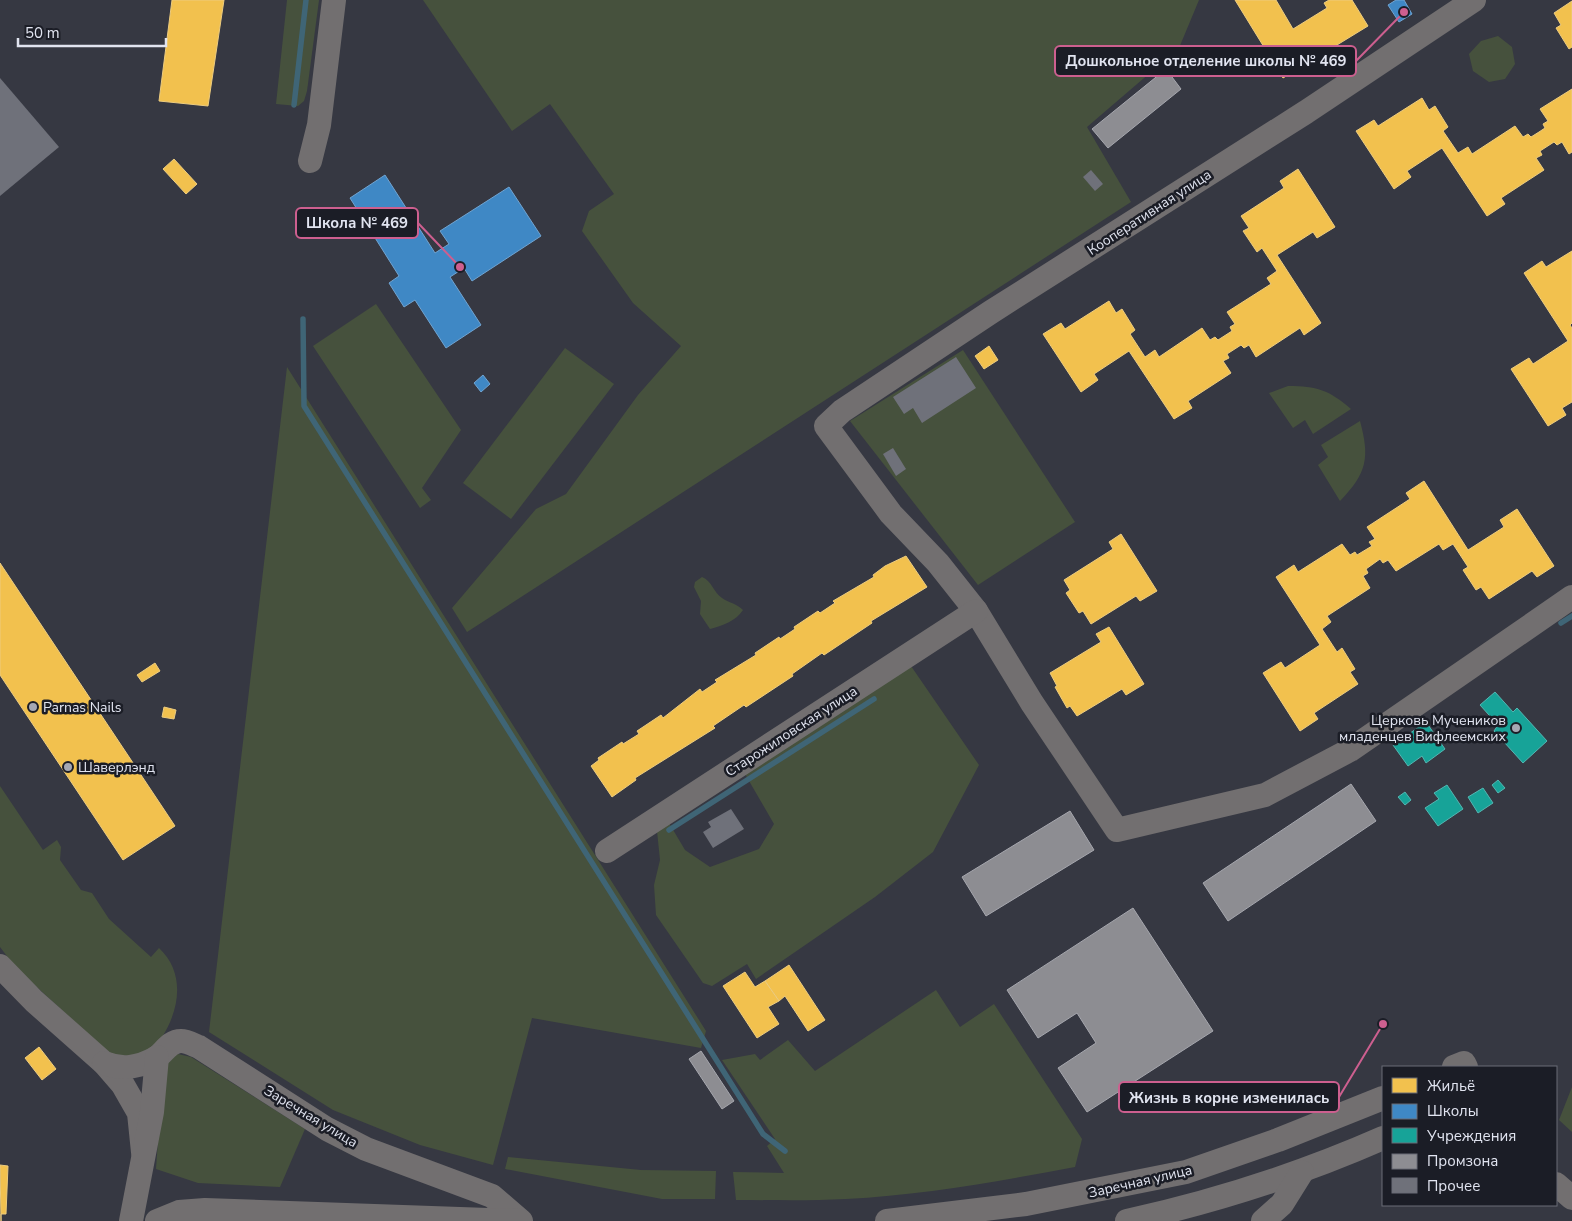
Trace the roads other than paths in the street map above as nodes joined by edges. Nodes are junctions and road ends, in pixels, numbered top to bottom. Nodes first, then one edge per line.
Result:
1 (334, 0) edge
2 (1474, 0) edge
3 (310, 161) dead end
4 (1572, 597) edge
5 (976, 611) junction
6 (607, 851) dead end
7 (0, 966) edge
8 (157, 1057) junction
9 (104, 1064) junction
10 (1382, 1098) edge
11 (1382, 1138) edge
12 (143, 1152) junction
13 (1302, 1172) junction
14 (1557, 1185) edge
15 (1572, 1198) edge
16 (131, 1221) edge
17 (157, 1221) edge
18 (520, 1221) edge
19 (887, 1221) edge
20 (1127, 1221) edge
21 (1263, 1221) edge

1 - 3 street
2 - 5 street, Кооперативная улица
4 - 5 street
5 - 6 street, Старожиловская улица
7 - 9 street
8 - 9 street, Заречная улица
8 - 12 street
8 - 18 street, Заречная улица
9 - 12 street
10 - 19 street, Заречная улица
11 - 13 street
12 - 16 street
13 - 20 street
13 - 21 street
14 - 15 street
17 - 18 street, Заречная улица

